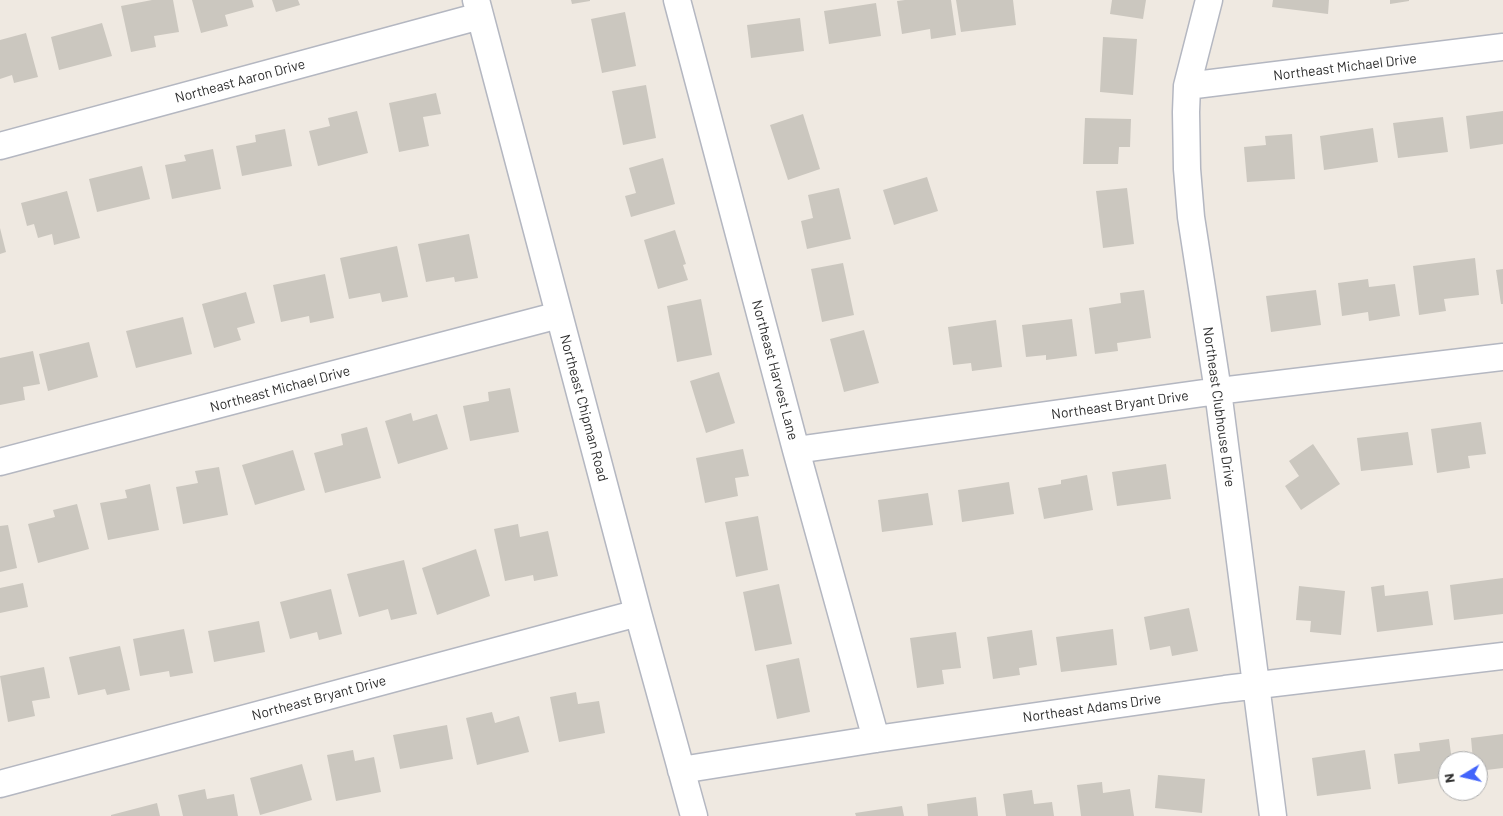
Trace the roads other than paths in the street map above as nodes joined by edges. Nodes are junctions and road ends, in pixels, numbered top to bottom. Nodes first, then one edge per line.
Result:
1 (678, 0) edge
2 (1209, 0) edge
3 (478, 8) edge
4 (1503, 47) edge
5 (1187, 86) junction
6 (0, 146) edge
7 (559, 315) junction
8 (1503, 357) edge
9 (1218, 391) junction
10 (796, 450) junction
11 (0, 462) edge
12 (638, 613) junction
13 (1503, 656) edge
14 (1256, 685) junction
15 (876, 739) junction
16 (681, 770) junction
17 (0, 784) edge
18 (694, 816) edge
19 (1273, 816) edge

1 - 10 street, Northeast Harvest Lane
2 - 5 street, Northeast Clubhouse Drive
3 - 6 street, Northeast Aaron Drive
3 - 7 street, Northeast Chipman Road
4 - 5 street, Northeast Michael Drive
5 - 9 street, Northeast Clubhouse Drive
7 - 11 street, Northeast Michael Drive
7 - 12 street, Northeast Chipman Road
8 - 9 street, Northeast Bryant Drive
9 - 10 street, Northeast Bryant Drive
9 - 14 street, Northeast Clubhouse Drive
10 - 15 street, Northeast Harvest Lane
12 - 16 street, Northeast Chipman Road
12 - 17 street, Northeast Bryant Drive
13 - 14 street, Northeast Adams Drive
14 - 15 street, Northeast Adams Drive
14 - 19 street, Northeast Clubhouse Drive
15 - 16 street, Northeast Adams Drive
16 - 18 street, Northeast Chipman Road

